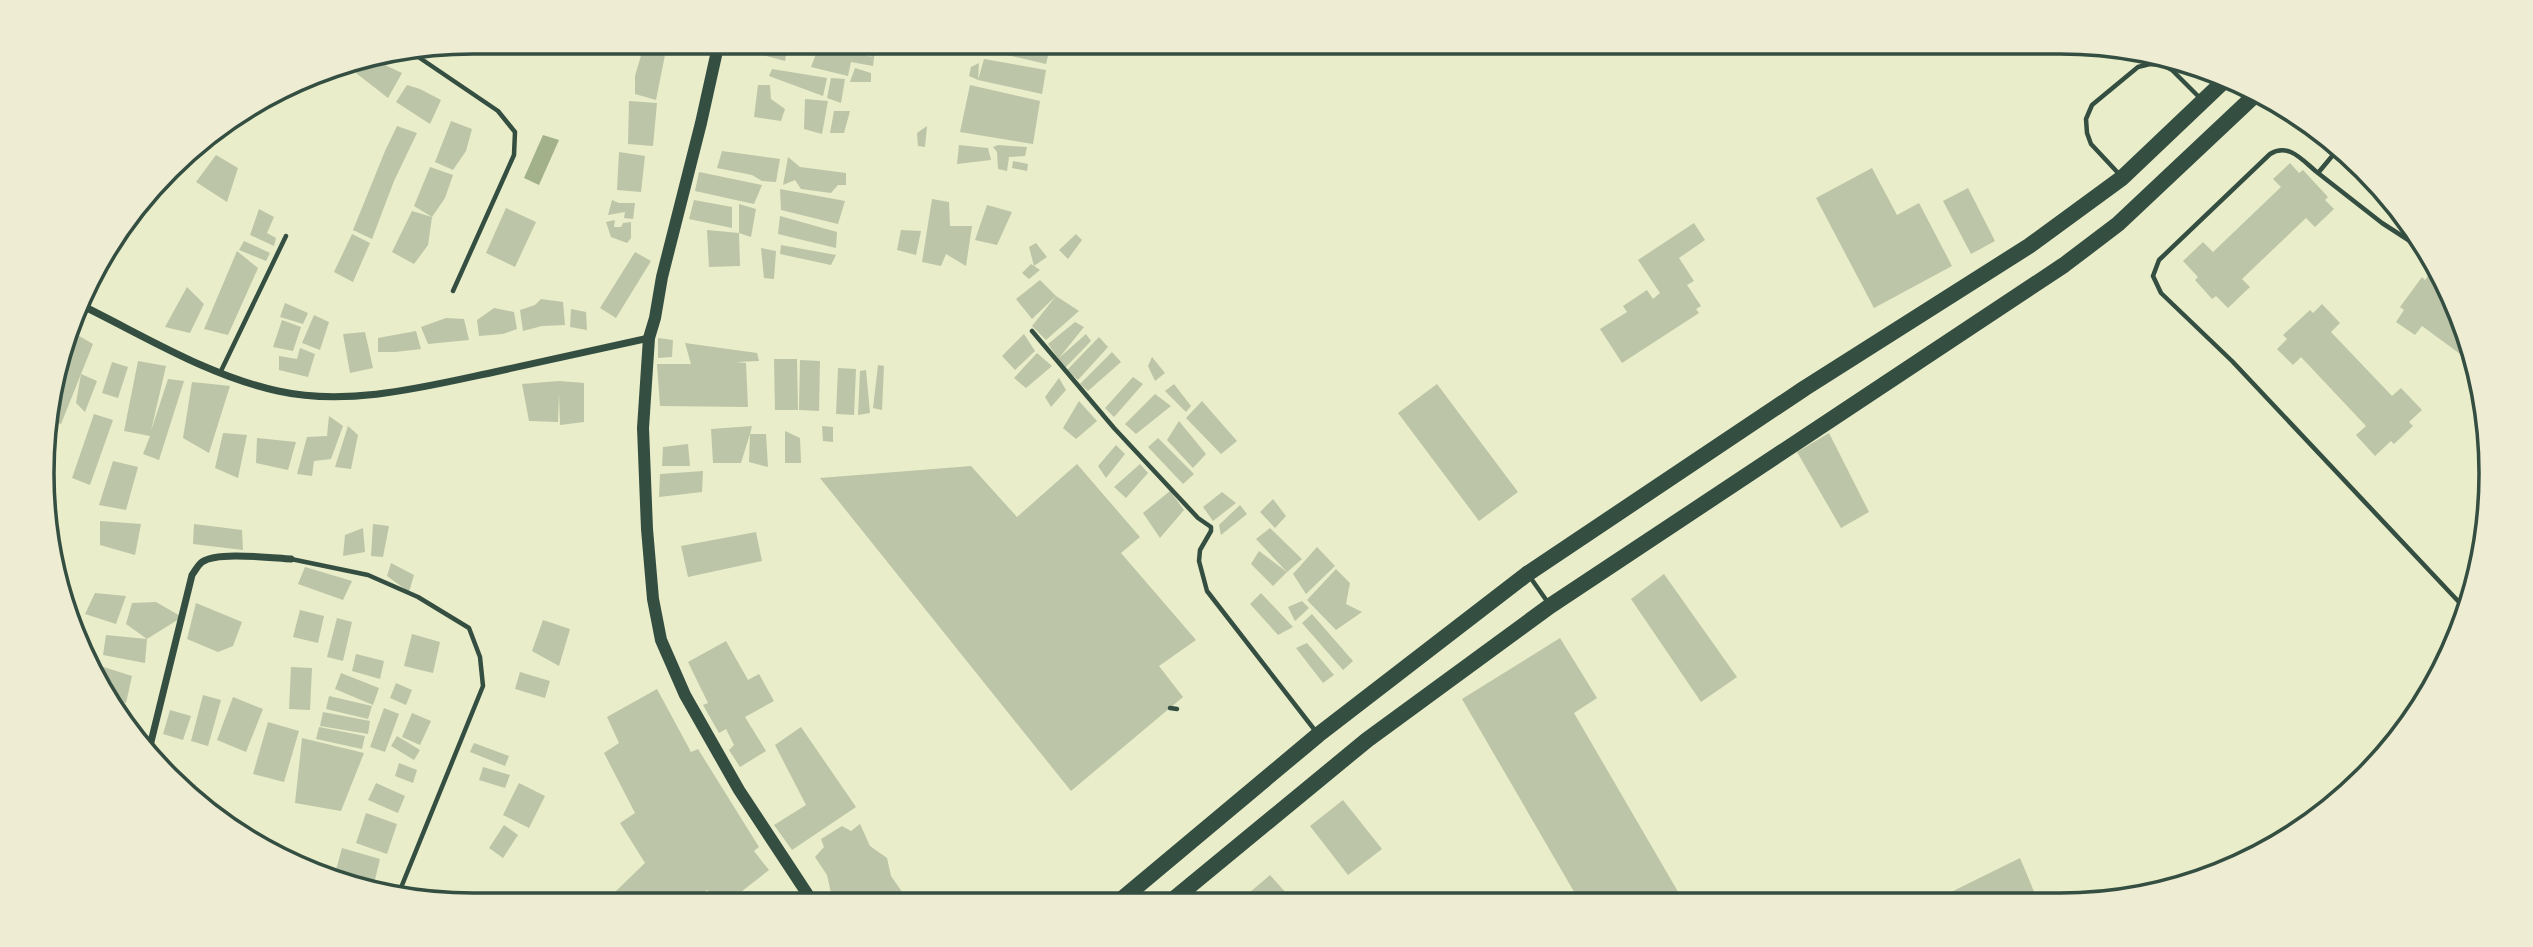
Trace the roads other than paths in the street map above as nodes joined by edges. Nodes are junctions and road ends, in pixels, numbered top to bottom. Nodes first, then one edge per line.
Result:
1 (716, 54) edge
2 (420, 58) edge
3 (2149, 64) edge
4 (2172, 70) edge
5 (2219, 85) edge
6 (2250, 100) edge
7 (2203, 101) junction
8 (2333, 155) edge
9 (2318, 173) junction
10 (2122, 178) junction
11 (286, 236) dead end
12 (2406, 239) edge
13 (453, 291) dead end
14 (88, 308) edge
15 (1032, 331) dead end
16 (649, 338) junction
17 (219, 373) junction
18 (291, 559) joint
19 (1527, 574) junction
20 (2458, 601) dead end
21 (1550, 606) junction
22 (1318, 735) junction
23 (151, 741) edge
24 (401, 886) edge
25 (807, 893) edge
26 (1129, 893) edge
27 (1181, 893) edge

1 - 16 street
2 - 13 lane
3 - 10 lane
4 - 7 lane
5 - 7 main road
6 - 21 main road
7 - 10 main road
8 - 9 lane
9 - 12 lane
9 - 20 lane
10 - 19 main road
11 - 17 lane
14 - 17 street
15 - 22 lane
16 - 17 street
16 - 25 street
18 - 23 street
18 - 24 lane
19 - 21 lane
19 - 22 main road
21 - 27 main road
22 - 26 main road

